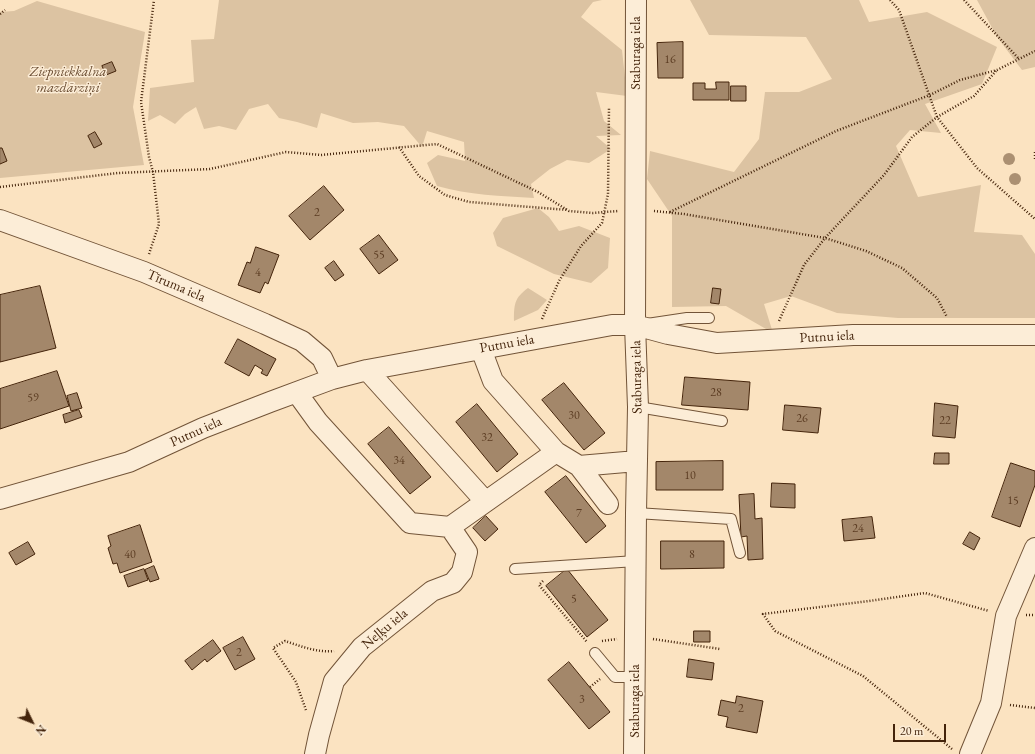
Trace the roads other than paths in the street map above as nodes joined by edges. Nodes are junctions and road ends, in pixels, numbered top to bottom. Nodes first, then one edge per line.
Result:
1 (636, 0) edge
2 (0, 220) edge
3 (709, 318) dead end
4 (636, 325) junction
5 (1035, 335) edge
6 (481, 349) junction
7 (367, 370) junction
8 (332, 379) junction
9 (297, 393) junction
10 (638, 407) junction
11 (722, 421) dead end
12 (556, 452) junction
13 (637, 461) junction
14 (579, 466) junction
15 (0, 499) edge
16 (485, 501) junction
17 (608, 504) dead end
18 (636, 513) junction
19 (450, 527) junction
20 (1035, 548) edge
21 (740, 553) dead end
22 (636, 561) junction
23 (515, 569) dead end
24 (595, 653) dead end
25 (635, 677) junction
26 (317, 745) edge
27 (961, 752) edge
28 (634, 754) edge

1 - 4 street, Staburaga iela
2 - 8 street, Tīruma iela
3 - 4 lane
4 - 5 street, Putnu iela
4 - 6 street, Putnu iela
4 - 10 street, Staburaga iela
6 - 7 street, Putnu iela
6 - 12 street
7 - 8 street, Putnu iela
7 - 16 street
8 - 9 street, Putnu iela
9 - 15 street, Putnu iela
9 - 19 street
10 - 11 lane
10 - 13 street, Staburaga iela
12 - 14 street
12 - 16 street
13 - 14 street
13 - 18 street, Staburaga iela
14 - 17 street
16 - 19 street
18 - 21 lane
18 - 22 street, Staburaga iela
19 - 26 street, Neļķu iela
20 - 27 street
22 - 23 lane
22 - 25 street, Staburaga iela
24 - 25 lane
25 - 28 street, Staburaga iela

